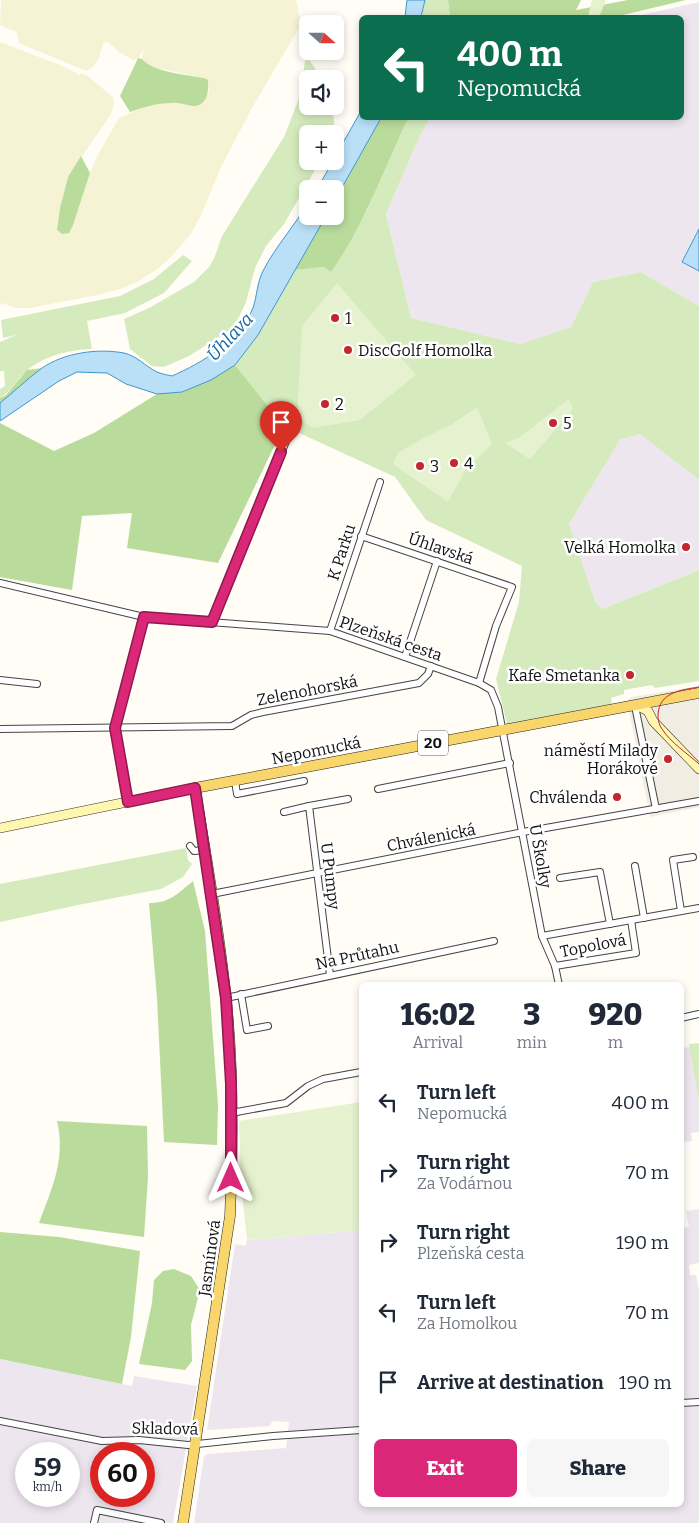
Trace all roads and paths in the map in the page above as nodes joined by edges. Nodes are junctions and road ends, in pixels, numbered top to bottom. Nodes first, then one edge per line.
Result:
1 (289, 434) dead end
2 (380, 482) dead end
3 (361, 536) junction
4 (437, 561) junction
5 (0, 583) edge
6 (144, 617) junction
7 (212, 622) junction
8 (330, 631) junction
9 (405, 657) junction
10 (431, 666) junction
11 (0, 680) edge
12 (479, 683) junction
13 (37, 684) dead end
14 (699, 693) edge
15 (656, 701) junction
16 (636, 706) junction
17 (651, 717) junction
18 (115, 728) junction
19 (0, 729) edge
20 (503, 730) junction
21 (684, 753) junction
22 (699, 760) edge
23 (510, 763) junction
24 (699, 769) edge
25 (234, 781) junction
26 (304, 781) dead end
27 (195, 788) junction
28 (378, 789) dead end
29 (348, 799) dead end
30 (699, 801) edge
31 (128, 802) junction
32 (309, 806) junction
33 (656, 809) junction
34 (284, 812) dead end
35 (0, 828) edge
36 (523, 832) junction
37 (190, 846) dead end
38 (205, 850) junction
39 (694, 857) dead end
40 (635, 866) dead end
41 (317, 874) junction
42 (560, 878) dead end
43 (212, 894) junction
44 (699, 908) edge
45 (681, 911) junction
46 (644, 918) junction
47 (631, 920) junction
48 (610, 924) junction
49 (542, 936) junction
50 (494, 941) dead end
51 (555, 966) junction
52 (330, 975) junction
53 (558, 982) edge
54 (241, 994) junction
55 (226, 998) junction
56 (699, 1014) edge
57 (684, 1017) edge
58 (268, 1026) dead end
59 (359, 1072) edge
60 (231, 1113) junction
61 (699, 1402) edge
62 (684, 1403) edge
63 (0, 1421) edge
64 (359, 1430) edge
65 (196, 1444) junction
66 (94, 1523) edge
67 (161, 1523) edge
68 (183, 1523) edge

1 - 7 street
2 - 3 street, K Parku
3 - 4 street, Úhlavská
3 - 8 street, K Parku
4 - 9 street
4 - 12 street, Úhlavská
5 - 6 street, Plzeňská cesta
6 - 7 street, Plzeňská cesta
6 - 18 street
7 - 8 street, Plzeňská cesta
8 - 9 street, Plzeňská cesta
9 - 10 street, Plzeňská cesta
10 - 12 street, Plzeňská cesta
10 - 18 street, Zelenohorská
11 - 13 street
12 - 20 street, Plzeňská cesta
14 - 15 main road, 20
15 - 16 main road, 20
15 - 17 street
16 - 17 street
16 - 20 main road, Nepomucká / 20
16 - 33 street
17 - 21 street
18 - 19 street, Zelenohorská
18 - 31 street
20 - 23 street, U Školky
20 - 25 main road, Nepomucká / 20
21 - 22 street
21 - 24 street
23 - 28 street
23 - 36 street, U Školky
25 - 26 street
25 - 27 main road, Nepomucká / 20
27 - 31 street, Nepomucká
27 - 38 main road, Jasmínová
29 - 32 street
30 - 33 street
31 - 35 street, Nepomucká
32 - 34 street
32 - 41 street, U Pumpy
33 - 36 street, Chválenická
36 - 41 street, Chválenická
36 - 49 street, U Školky
37 - 38 street
38 - 43 main road, Jasmínová
39 - 45 street
40 - 46 street, Topolová
41 - 43 street, Chválenická
41 - 52 street, U Pumpy
42 - 48 street, Topolová
43 - 55 main road, Jasmínová
44 - 45 street, Topolová
45 - 46 street, Topolová
46 - 47 street, Topolová
47 - 48 street, Topolová
47 - 51 street, Topolová
48 - 49 street, Topolová
49 - 51 street, U Školky
50 - 52 street, Na Průtahu
51 - 53 street, U Školky
52 - 54 street, Na Průtahu
54 - 55 street, Na Průtahu
54 - 58 street
55 - 60 main road, Jasmínová
56 - 57 street
59 - 60 street
60 - 65 main road, Jasmínová
61 - 62 street
63 - 65 street, Skladová
64 - 65 street, Skladová
65 - 68 main road, Jasmínová
66 - 67 street

